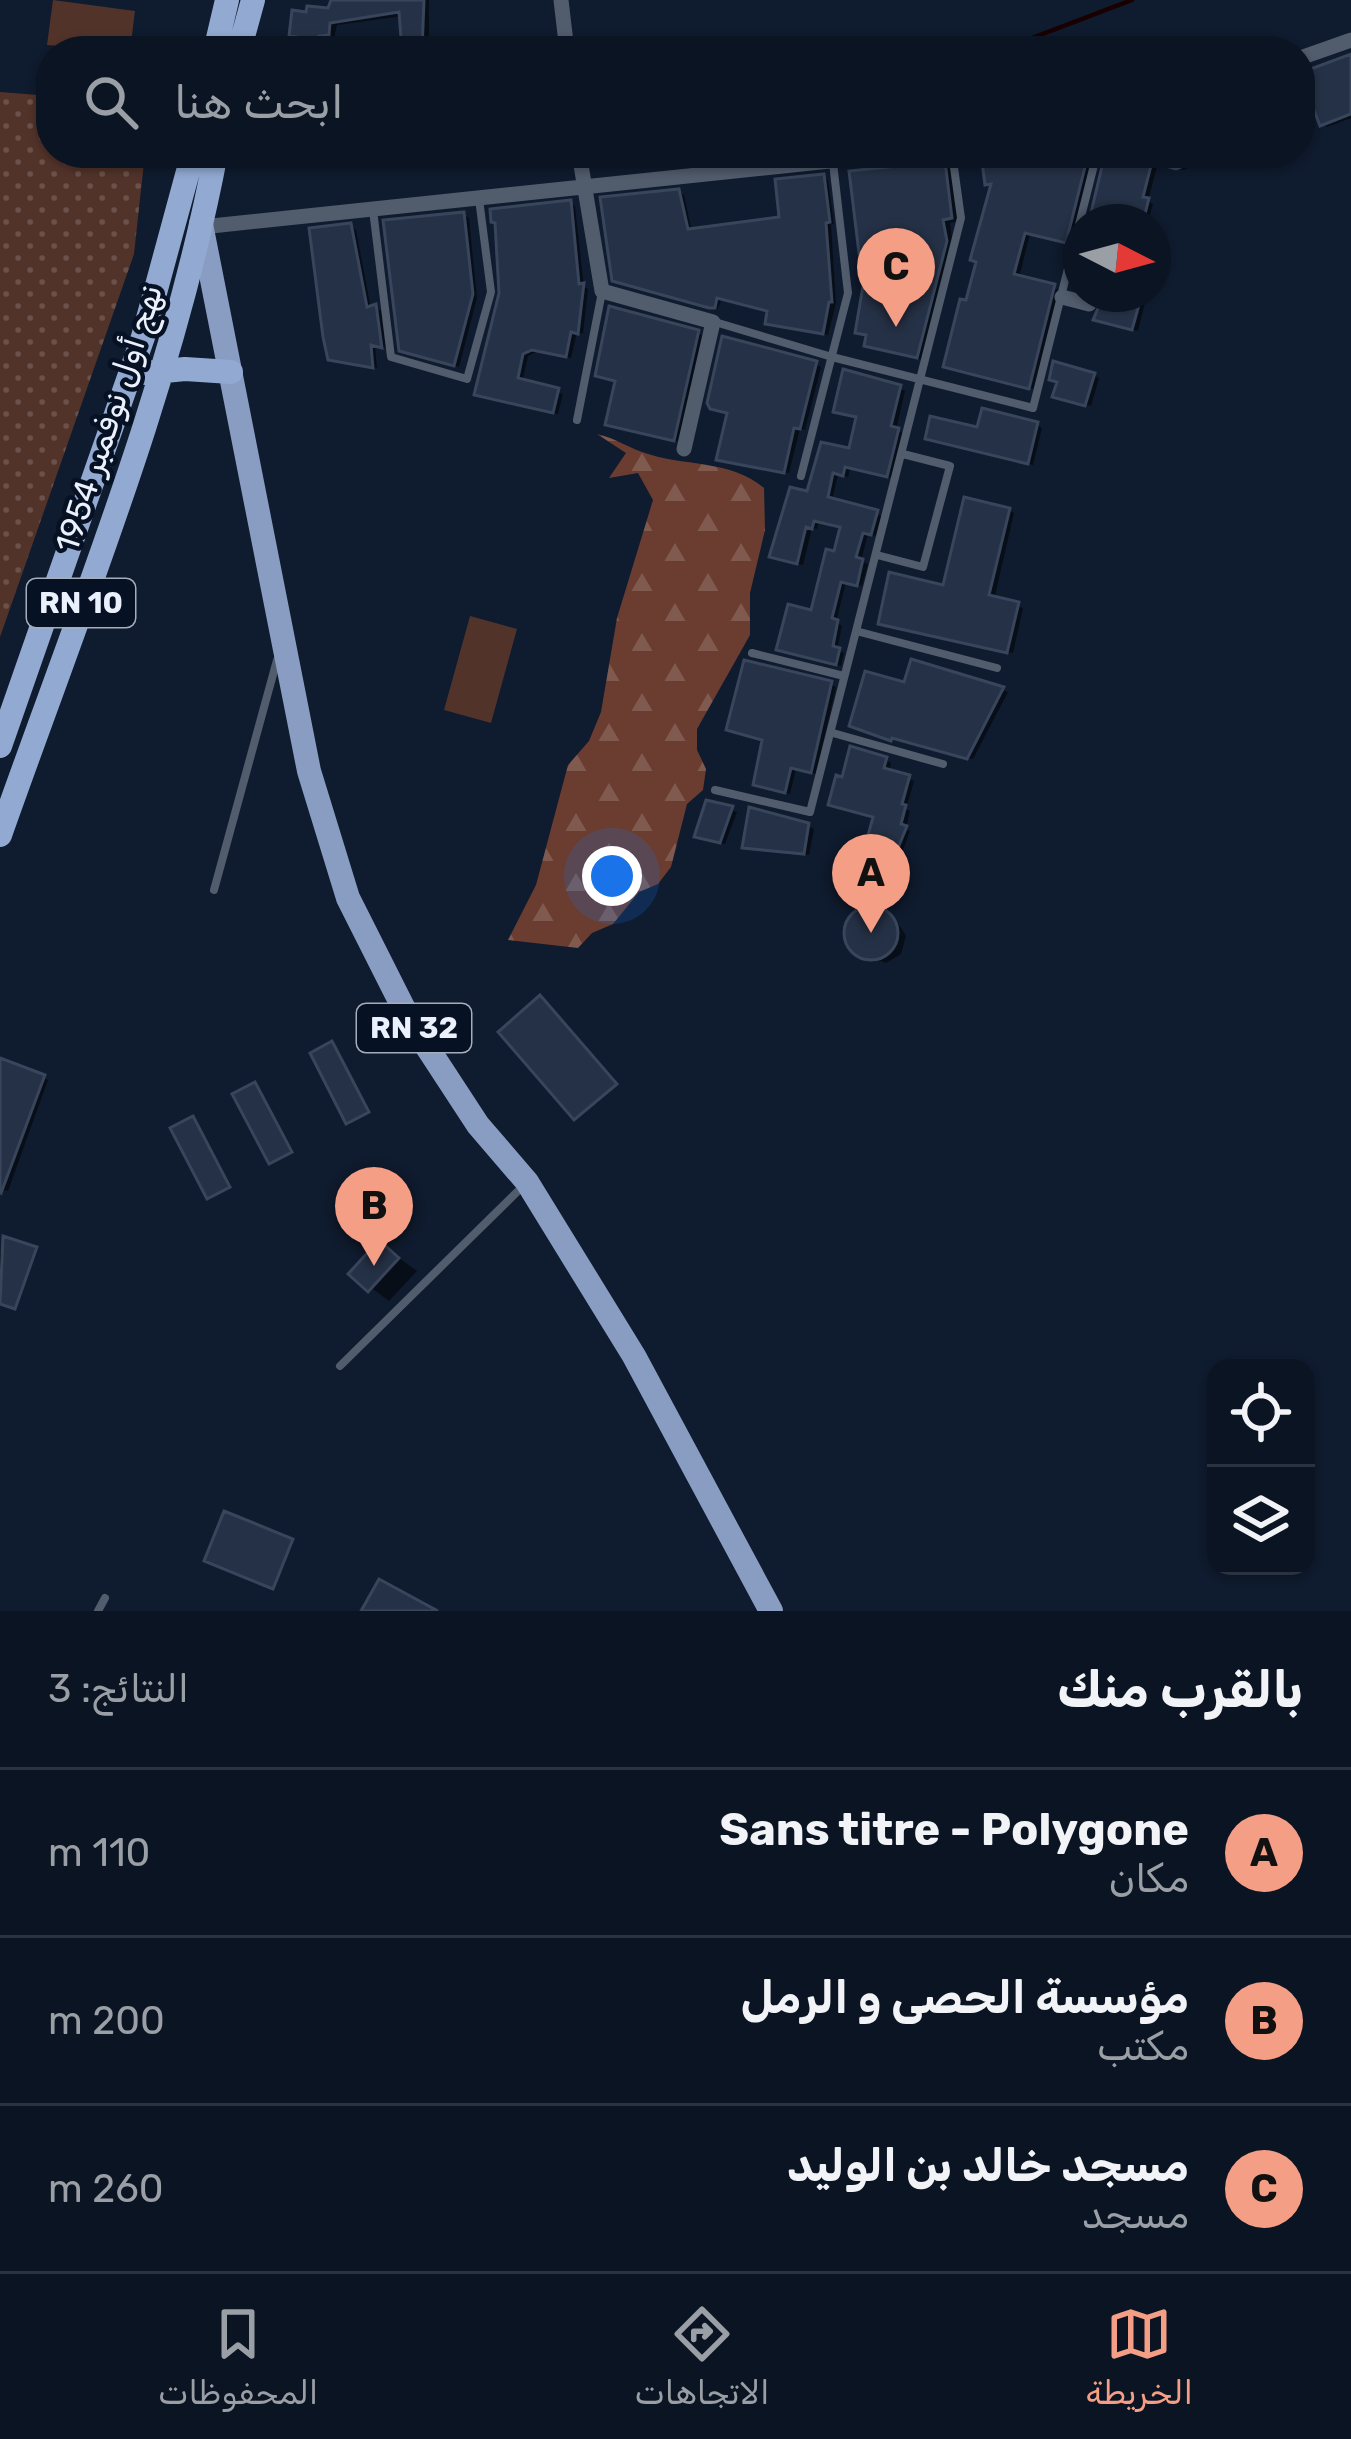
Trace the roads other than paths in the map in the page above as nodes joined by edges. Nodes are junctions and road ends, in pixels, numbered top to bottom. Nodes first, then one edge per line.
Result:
1 (226, 0) edge
2 (253, 0) edge
3 (561, 0) edge
4 (218, 36) edge
5 (243, 36) edge
6 (565, 36) edge
7 (1351, 40) edge
8 (1315, 53) edge
9 (189, 168) edge
10 (213, 168) edge
11 (581, 168) edge
12 (780, 168) edge
13 (833, 168) edge
14 (954, 168) edge
15 (1094, 168) edge
16 (583, 187) junction
17 (184, 190) junction
18 (479, 199) junction
19 (1087, 204) edge
20 (373, 209) junction
21 (202, 227) junction
22 (602, 291) junction
23 (1063, 294) edge
24 (1062, 297) joint
25 (713, 322) junction
26 (832, 357) junction
27 (160, 370) junction
28 (220, 372) junction
29 (922, 380) junction
30 (127, 382) junction
31 (149, 406) junction
32 (577, 420) dead end
33 (684, 449) dead end
34 (904, 454) junction
35 (801, 476) dead end
36 (877, 555) junction
37 (856, 631) junction
38 (282, 641) junction
39 (752, 653) dead end
40 (997, 668) dead end
41 (844, 676) junction
42 (833, 733) junction
43 (0, 746) edge
44 (943, 764) dead end
45 (715, 790) dead end
46 (0, 835) edge
47 (214, 890) dead end
48 (527, 1182) junction
49 (340, 1366) dead end
50 (105, 1598) dead end
51 (98, 1611) edge
52 (771, 1611) edge

1 - 4 highway
2 - 5 highway
3 - 6 street
7 - 8 street
9 - 17 highway, نهج أول نوفمبر 1954 / RN 10
10 - 21 highway, نهج أول نوفمبر 1954 / RN 10
11 - 16 street
12 - 16 street
13 - 26 lane
14 - 29 lane
15 - 19 lane
16 - 18 street
16 - 22 street
17 - 21 main road, RN 32
17 - 30 highway, نهج أول نوفمبر 1954 / RN 10
18 - 20 street
18 - 20 lane
20 - 21 street
21 - 27 highway, نهج أول نوفمبر 1954 / RN 10
21 - 28 main road, RN 32
22 - 25 street
22 - 32 lane
23 - 24 lane
24 - 29 lane
25 - 26 lane
25 - 33 street
26 - 29 lane
26 - 35 lane
27 - 28 highway
27 - 30 highway
27 - 31 highway, نهج أول نوفمبر 1954 / RN 10
28 - 31 highway
28 - 38 main road, RN 32
29 - 34 lane
30 - 43 highway, نهج أول نوفمبر 1954 / RN 10
31 - 46 highway, نهج أول نوفمبر 1954 / RN 10
34 - 36 lane
34 - 36 lane
36 - 37 lane
37 - 40 lane
37 - 41 lane
38 - 47 lane
38 - 48 main road, RN 32
39 - 41 lane
41 - 42 lane
42 - 44 lane
42 - 45 lane
48 - 49 lane
48 - 52 main road, RN 32
50 - 51 lane

